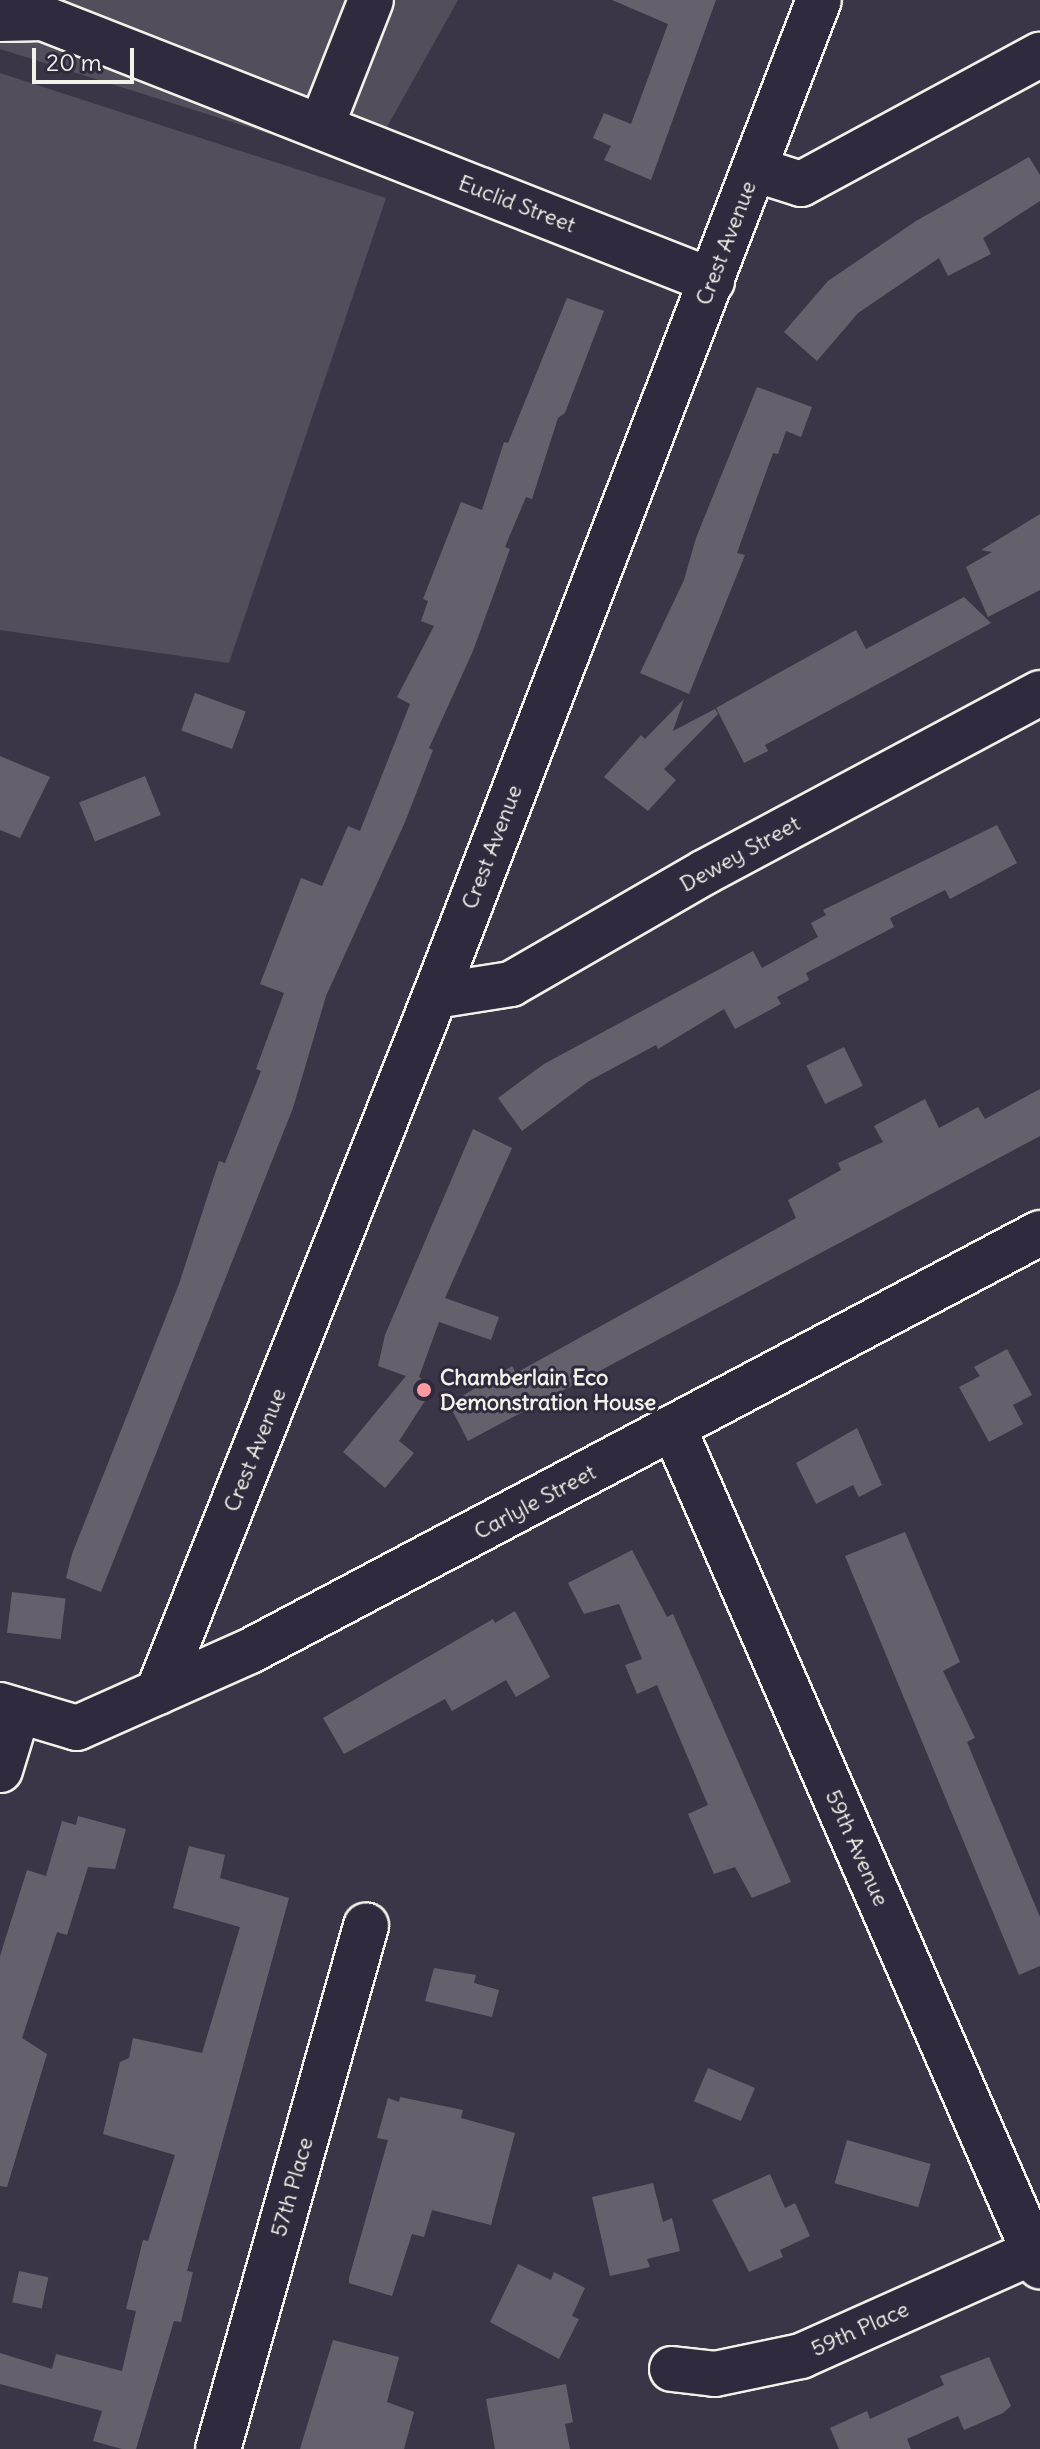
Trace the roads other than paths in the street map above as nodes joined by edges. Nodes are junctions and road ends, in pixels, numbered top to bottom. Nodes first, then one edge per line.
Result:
1 (371, 0) edge
2 (819, 0) edge
3 (0, 19) edge
4 (1040, 55) edge
5 (321, 127) junction
6 (754, 169) junction
7 (712, 281) junction
8 (1040, 693) edge
9 (435, 996) junction
10 (1040, 1233) edge
11 (674, 1429) junction
12 (158, 1692) junction
13 (9, 1708) edge
14 (0, 1770) edge
15 (366, 1926) dead end
16 (1038, 2256) edge
17 (672, 2369) dead end
18 (218, 2449) edge

1 - 5 street
2 - 6 street, Crest Avenue
3 - 5 street, Euclid Street
4 - 6 street
5 - 7 street, Euclid Street
6 - 7 street, Crest Avenue
7 - 9 street, Crest Avenue
8 - 9 street, Dewey Street
9 - 12 street, Crest Avenue
10 - 11 street, Carlyle Street
11 - 12 street, Carlyle Street
11 - 16 street, 59th Avenue
12 - 13 street, Carlyle Street
13 - 14 street
15 - 18 street, 57th Place
16 - 17 street, 59th Place

